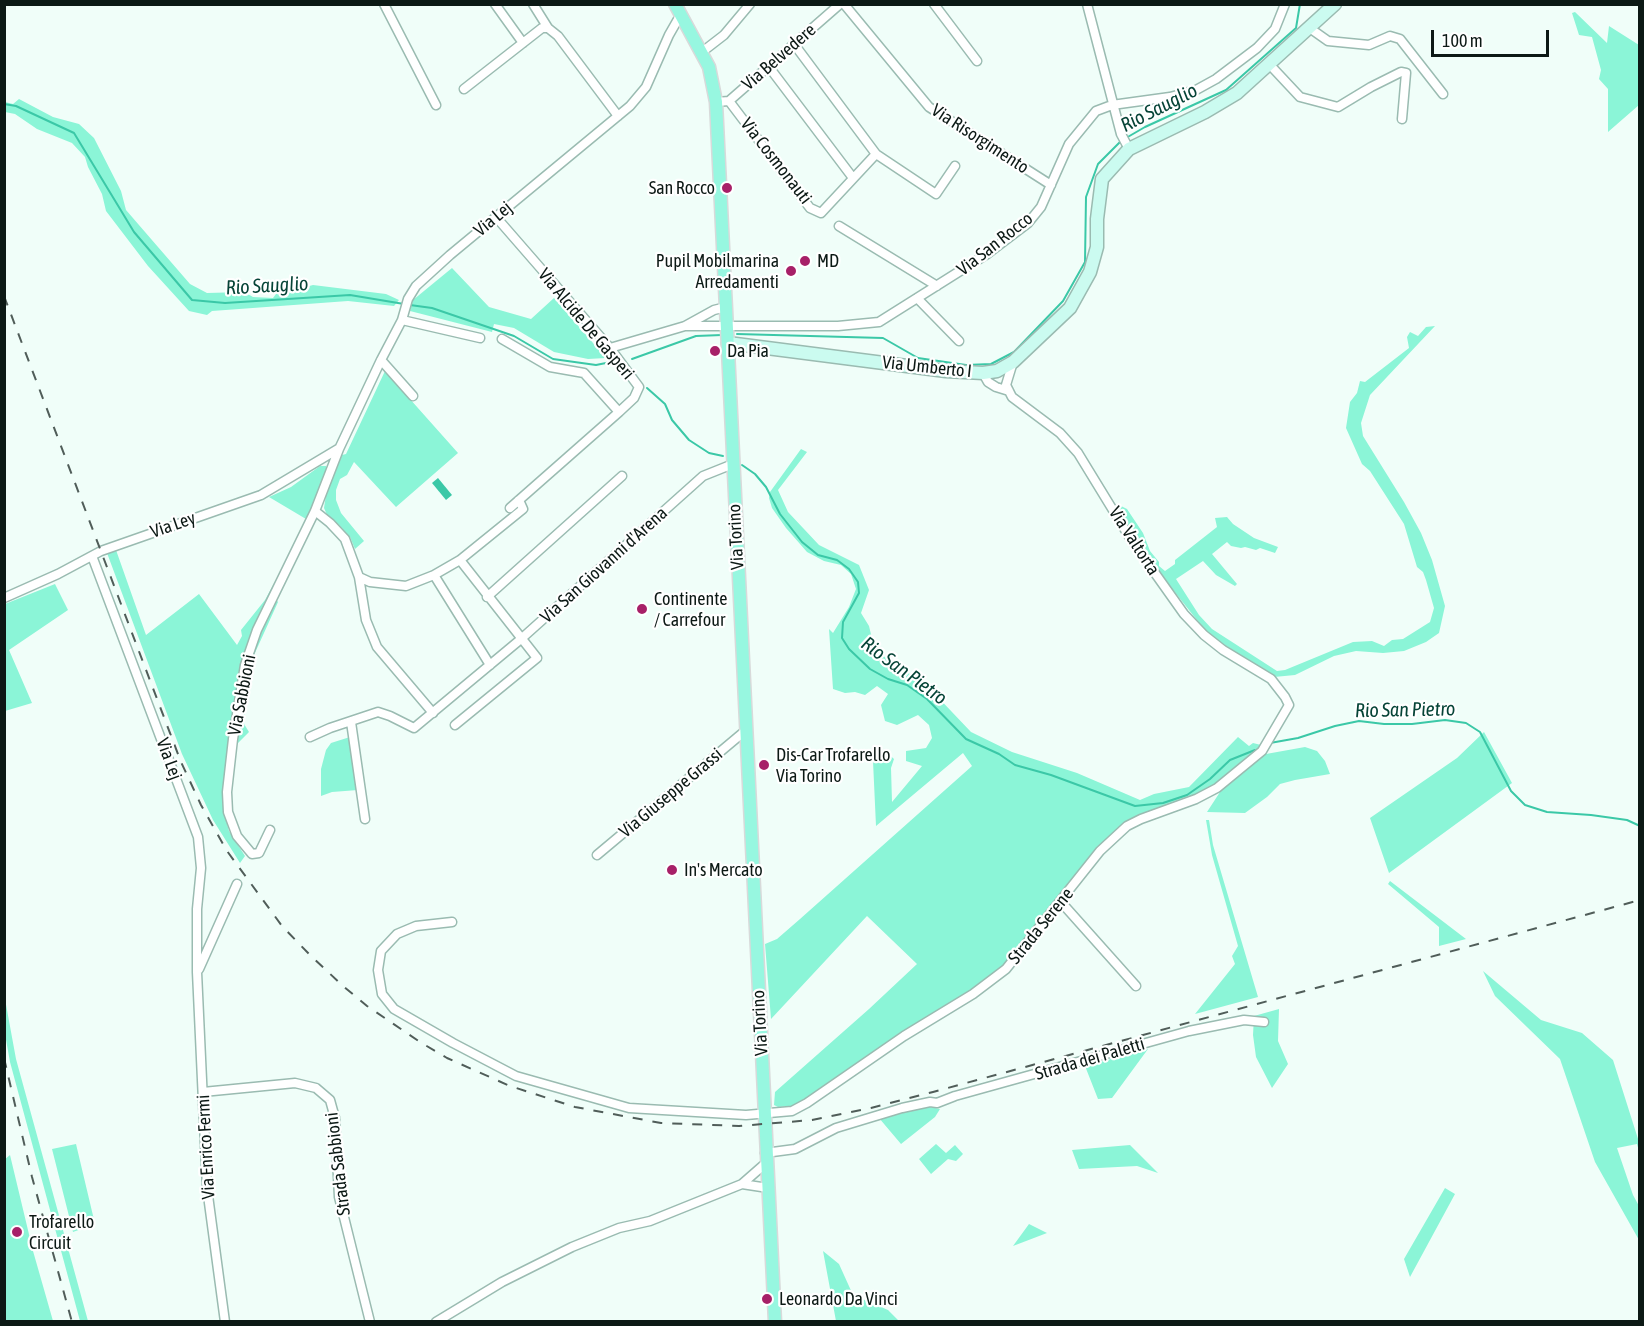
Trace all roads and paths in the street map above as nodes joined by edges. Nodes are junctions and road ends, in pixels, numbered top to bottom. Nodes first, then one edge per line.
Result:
1 (384, 4) edge
2 (495, 4) edge
3 (533, 4) edge
4 (750, 4) edge
5 (842, 4) edge
6 (934, 4) edge
7 (1087, 4) edge
8 (1285, 4) edge
9 (1335, 4) edge
10 (678, 9) edge
11 (548, 28) junction
12 (1311, 29) junction
13 (523, 43) junction
14 (794, 44) junction
15 (702, 52) junction
16 (977, 61) dead end
17 (1270, 65) junction
18 (769, 67) junction
19 (464, 89) dead end
20 (1443, 94) dead end
21 (729, 101) junction
22 (716, 102) junction
23 (436, 105) dead end
24 (1112, 105) junction
25 (618, 116) junction
26 (1402, 119) dead end
27 (1127, 147) junction
28 (876, 154) junction
29 (955, 166) dead end
30 (854, 178) junction
31 (1051, 185) junction
32 (496, 217) junction
33 (839, 226) dead end
34 (938, 286) junction
35 (917, 298) junction
36 (726, 307) junction
37 (402, 320) junction
38 (685, 326) junction
39 (727, 326) junction
40 (480, 338) dead end
41 (502, 339) dead end
42 (959, 341) dead end
43 (728, 343) junction
44 (610, 348) junction
45 (381, 360) junction
46 (1013, 362) junction
47 (983, 373) junction
48 (1008, 392) junction
49 (413, 396) dead end
50 (619, 412) junction
51 (339, 449) junction
52 (733, 464) junction
53 (622, 476) dead end
54 (519, 500) junction
55 (510, 508) dead end
56 (315, 511) junction
57 (92, 556) junction
58 (460, 560) junction
59 (434, 576) junction
60 (359, 577) junction
61 (487, 597) junction
62 (4, 598) edge
63 (521, 639) junction
64 (490, 665) junction
65 (1289, 705) joint
66 (433, 713) junction
67 (351, 723) junction
68 (455, 725) dead end
69 (746, 731) junction
70 (310, 737) dead end
71 (365, 819) dead end
72 (270, 830) dead end
73 (597, 855) dead end
74 (237, 884) dead end
75 (1061, 902) junction
76 (452, 921) dead end
77 (197, 972) junction
78 (1136, 986) dead end
79 (1264, 1022) dead end
80 (203, 1092) junction
81 (764, 1115) junction
82 (766, 1158) junction
83 (742, 1184) junction
84 (768, 1188) junction
85 (225, 1322) edge
86 (369, 1322) edge
87 (436, 1322) edge
88 (775, 1322) edge

1 - 23 street
2 - 13 street
3 - 11 street
4 - 15 street
5 - 14 street, Via Belvedere
5 - 31 street, Via Risorgimento
6 - 16 street
7 - 24 street
8 - 24 street, Via San Rocco
9 - 12 street, Via Umberto I
10 - 15 main road, Via Torino
10 - 25 street, Via Lej
11 - 13 street
11 - 25 street
12 - 17 street, Via Umberto I
12 - 20 street
13 - 19 street
14 - 18 street, Via Belvedere
14 - 28 street
15 - 22 main road, Via Torino
17 - 26 street
17 - 27 street, Via Umberto I
18 - 21 street, Via Belvedere
18 - 30 street
21 - 22 street, Via Belvedere
21 - 30 street, Via Cosmonauti
22 - 36 main road, Via Torino
24 - 27 street
24 - 31 street, Via San Rocco
25 - 32 street, Via Lej
27 - 46 street, Via Umberto I
28 - 29 street
28 - 30 street, Via Cosmonauti
31 - 34 street, Via San Rocco
32 - 37 street, Via Lej
32 - 44 street, Via Alcide De Gasperi
33 - 34 street
34 - 35 street, Via San Rocco
35 - 39 street, Via San Rocco
35 - 42 street
36 - 38 street
36 - 39 main road, Via Torino
37 - 40 street
37 - 45 street, Via Lej
38 - 39 street, Via San Rocco
38 - 44 street
39 - 43 main road, Via Torino
41 - 50 street
43 - 47 street, Via Umberto I
43 - 52 main road, Via Torino
44 - 50 street, Via Alcide De Gasperi
45 - 49 street
45 - 51 street, Via Lej
46 - 47 street, Via Umberto I
46 - 48 street
47 - 48 street, Via Valtorta
48 - 65 street, Via Valtorta
50 - 54 street, Via Alcide De Gasperi
51 - 56 street, Via Lej
51 - 57 street, Via Ley
52 - 63 street, Via San Giovanni d'Arena
52 - 69 main road, Via Torino
53 - 61 street
54 - 55 street, Via Alcide De Gasperi
54 - 58 street, Via Alcide De Gasperi
56 - 60 street
56 - 72 street, Via Sabbioni
57 - 62 street, Via Ley
57 - 77 street, Via Lej
58 - 59 street
58 - 61 street
59 - 60 street
59 - 64 street
60 - 66 street
61 - 63 street
63 - 64 street, Via San Giovanni d'Arena
63 - 68 street
64 - 66 street, Via San Giovanni d'Arena
65 - 75 street, Strada Serene
66 - 67 street, Via San Giovanni d'Arena
67 - 70 street
67 - 71 street
69 - 73 street, Via Giuseppe Grassi
69 - 81 main road, Via Torino
74 - 77 street
75 - 78 street
75 - 81 street, Strada Serene
76 - 81 street
77 - 80 street, Via Enrico Fermi
79 - 82 street, Strada dei Paletti
80 - 85 street, Via Enrico Fermi
80 - 86 street, Strada Sabbioni
81 - 82 main road, Via Torino
82 - 83 street
82 - 84 main road, Via Torino
83 - 84 street
83 - 87 street
84 - 88 main road, Via Torino

